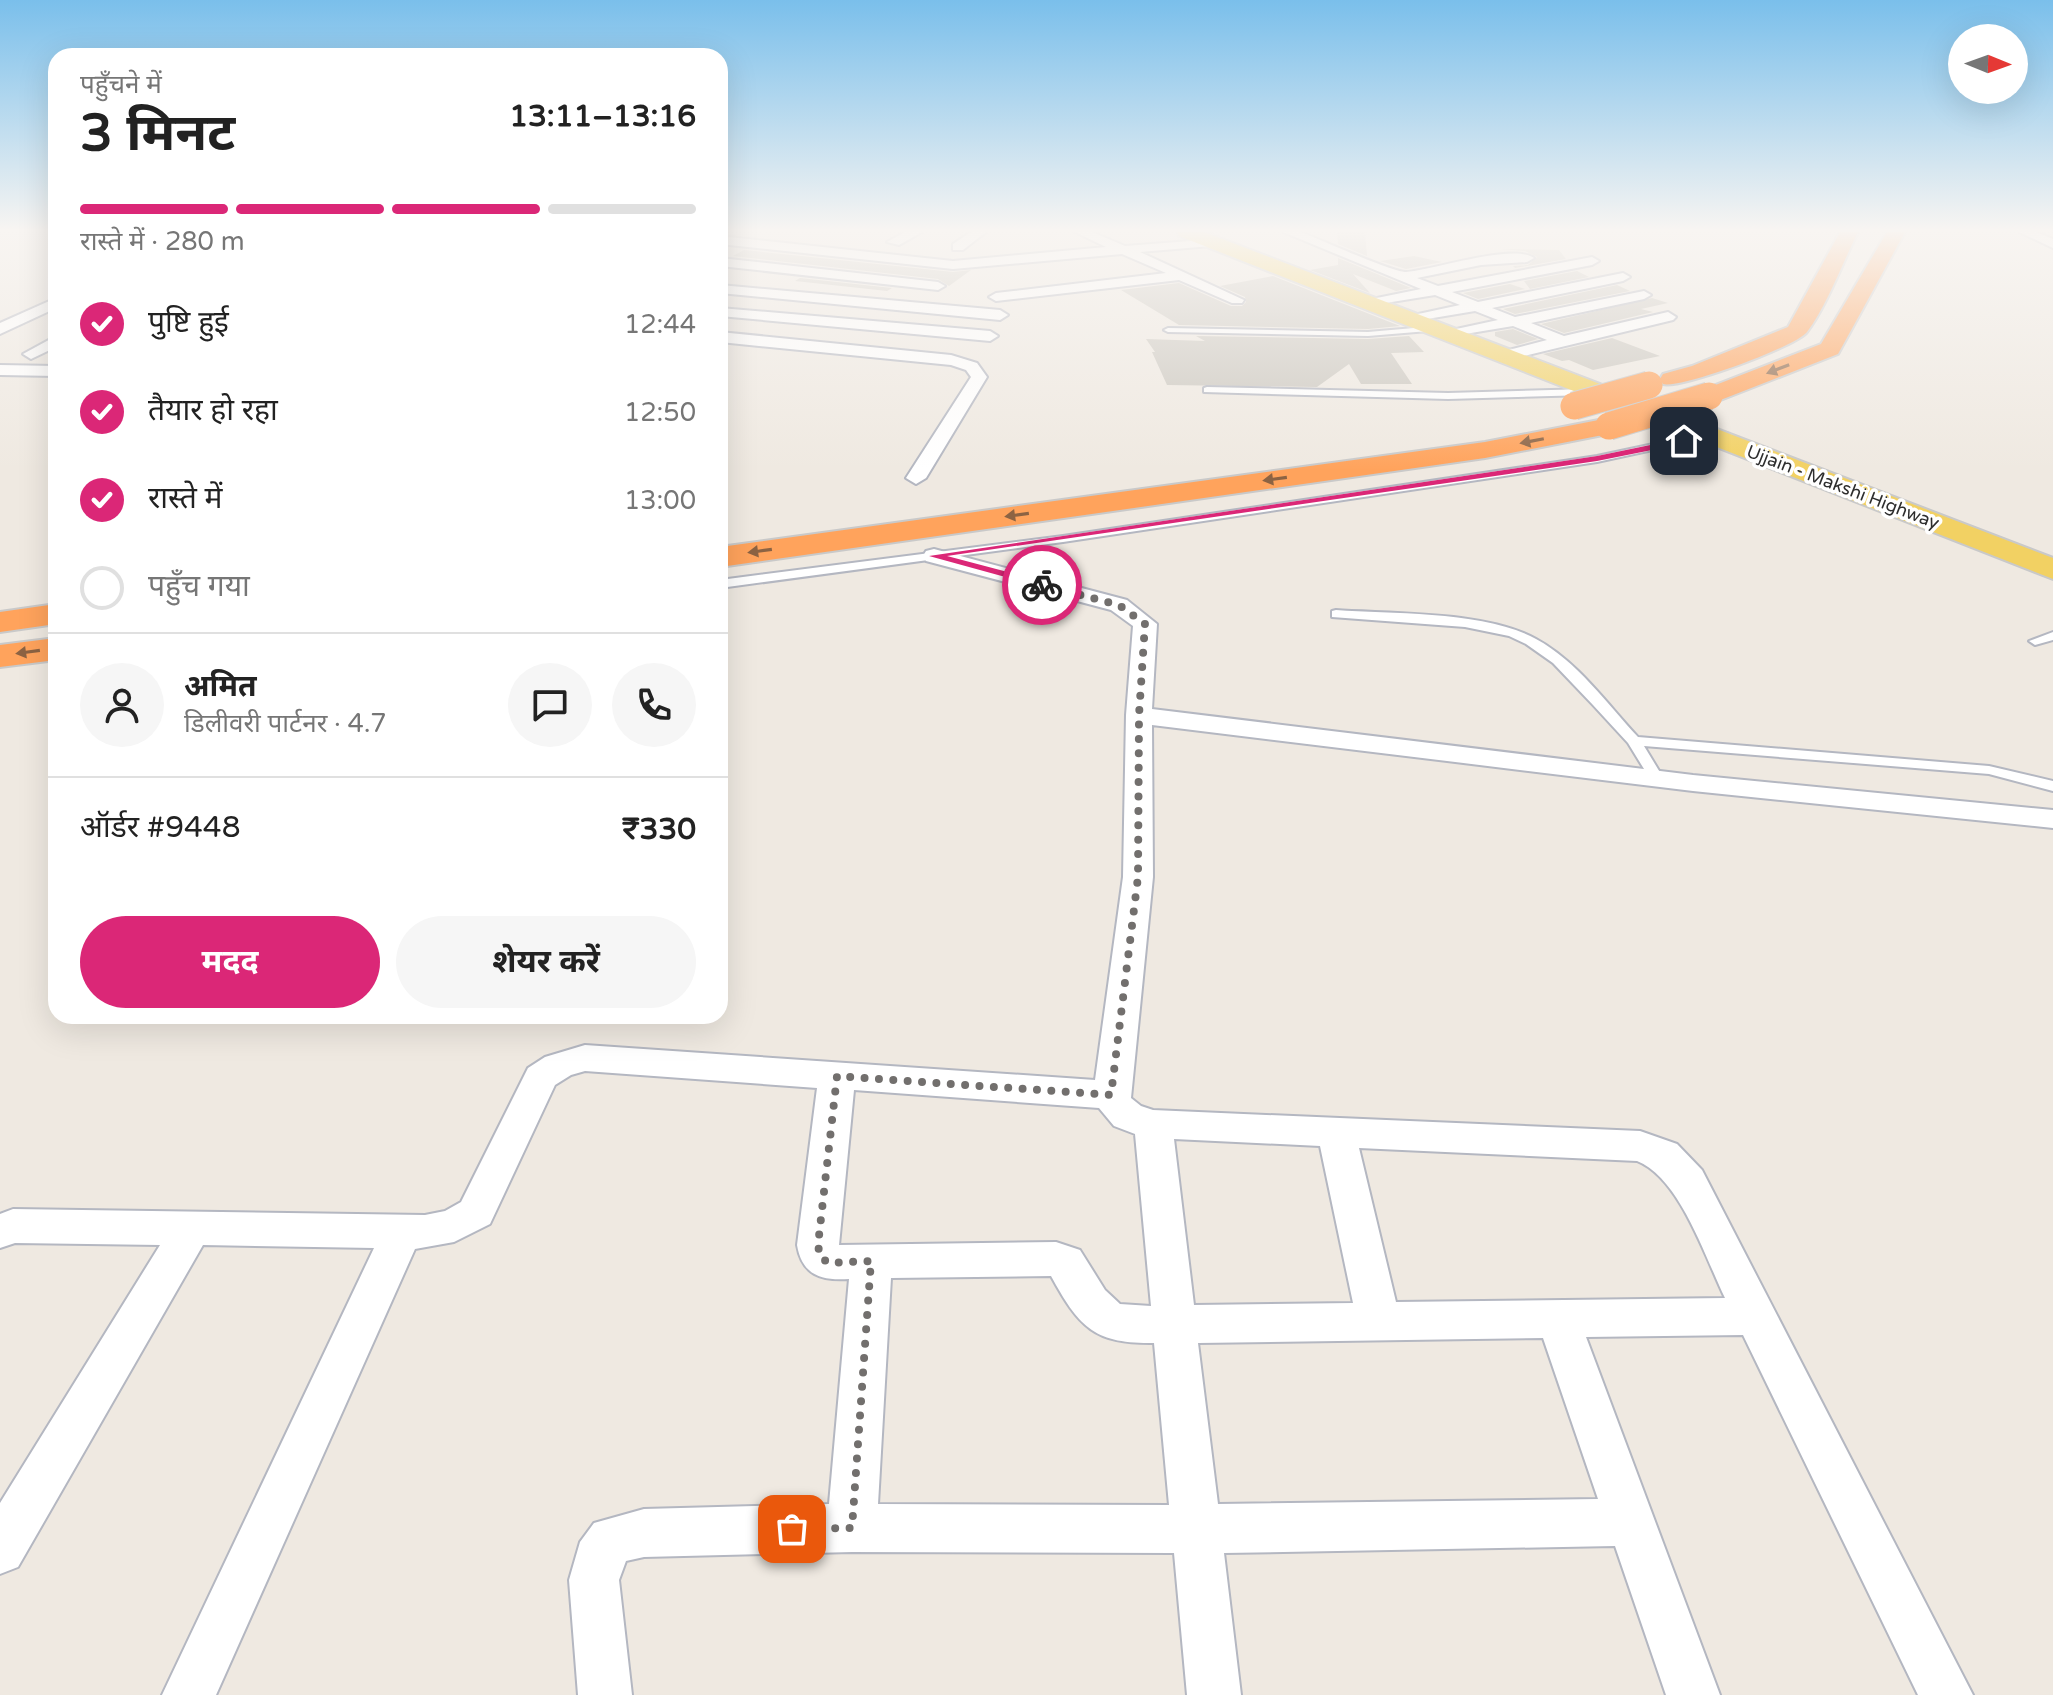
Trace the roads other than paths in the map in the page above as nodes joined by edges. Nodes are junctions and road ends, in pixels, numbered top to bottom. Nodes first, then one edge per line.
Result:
1 (36, 311) edge
2 (959, 311) edge
3 (1387, 311) edge
4 (1459, 311) edge
5 (1488, 311) edge
6 (1566, 311) edge
7 (1807, 311) edge
8 (1851, 311) edge
9 (728, 313) edge
10 (27, 315) junction
11 (1000, 315) dead end
12 (48, 316) edge
13 (1668, 317) dead end
14 (1514, 322) junction
15 (1412, 325) junction
16 (0, 329) edge
17 (1168, 330) dead end
18 (1445, 331) junction
19 (990, 336) dead end
20 (728, 338) edge
21 (1563, 341) junction
22 (48, 345) edge
23 (31, 354) dead end
24 (1507, 355) junction
25 (0, 370) edge
26 (48, 371) edge
27 (1207, 390) dead end
28 (1572, 396) junction
29 (1484, 422) dead end
30 (1710, 435) junction
31 (911, 489) joint
32 (937, 497) dead end
33 (728, 556) edge
34 (934, 556) junction
35 (2053, 569) edge
36 (728, 583) edge
37 (1336, 614) dead end
38 (48, 615) edge
39 (0, 622) edge
40 (2053, 636) edge
41 (2035, 641) dead end
42 (48, 650) edge
43 (0, 656) edge
44 (1139, 715) junction
45 (1634, 741) junction
46 (1657, 779) junction
47 (2053, 786) edge
48 (2053, 819) edge
49 (837, 1076) junction
50 (1129, 1113) junction
51 (1336, 1132) junction
52 (191, 1229) junction
53 (0, 1231) edge
54 (402, 1232) junction
55 (871, 1261) junction
56 (1756, 1316) junction
57 (1558, 1319) junction
58 (1379, 1322) junction
59 (1152, 1325) junction
60 (1631, 1522) junction
61 (852, 1528) junction
62 (1168, 1529) junction
63 (0, 1549) edge
64 (601, 1694) edge
65 (189, 1695) edge
66 (1214, 1695) edge
67 (1693, 1695) edge
68 (1946, 1695) edge

1 - 10 street
2 - 11 street
3 - 15 main road, Ujjain - Makshi Highway
4 - 15 street
5 - 14 street
6 - 14 street
7 - 28 highway, bridge
8 -> 33 highway, bridge
9 - 19 street
10 - 12 street
10 - 16 street
13 - 21 street
14 - 18 street
14 - 21 street
15 - 17 lane
15 - 18 main road, Ujjain - Makshi Highway
18 - 24 main road, Ujjain - Makshi Highway
20 - 31 street
21 - 24 street
22 - 23 street
24 - 28 main road, Ujjain - Makshi Highway
25 - 26 street
27 - 28 lane
28 - 29 highway
28 - 30 main road, Ujjain - Makshi Highway
30 - 34 lane
30 - 35 main road, Ujjain - Makshi Highway
31 - 32 highway
34 - 36 lane
34 - 44 street
37 - 45 lane
38 - 39 highway
40 - 41 lane
42 -> 43 highway
44 - 46 street
44 - 50 street
45 - 46 lane
45 - 47 lane
46 - 48 street
49 - 50 street
49 - 54 street
49 - 55 street
50 - 51 street
50 - 59 street
51 - 56 street
51 - 58 street
52 - 53 street
52 - 54 street
52 - 63 street
54 - 65 street
55 - 59 street
55 - 61 street
56 - 57 street
56 - 68 street
57 - 58 street
57 - 60 street
58 - 59 street
59 - 62 street
60 - 62 street
60 - 67 street
61 - 62 street
61 - 64 street
62 - 66 street

